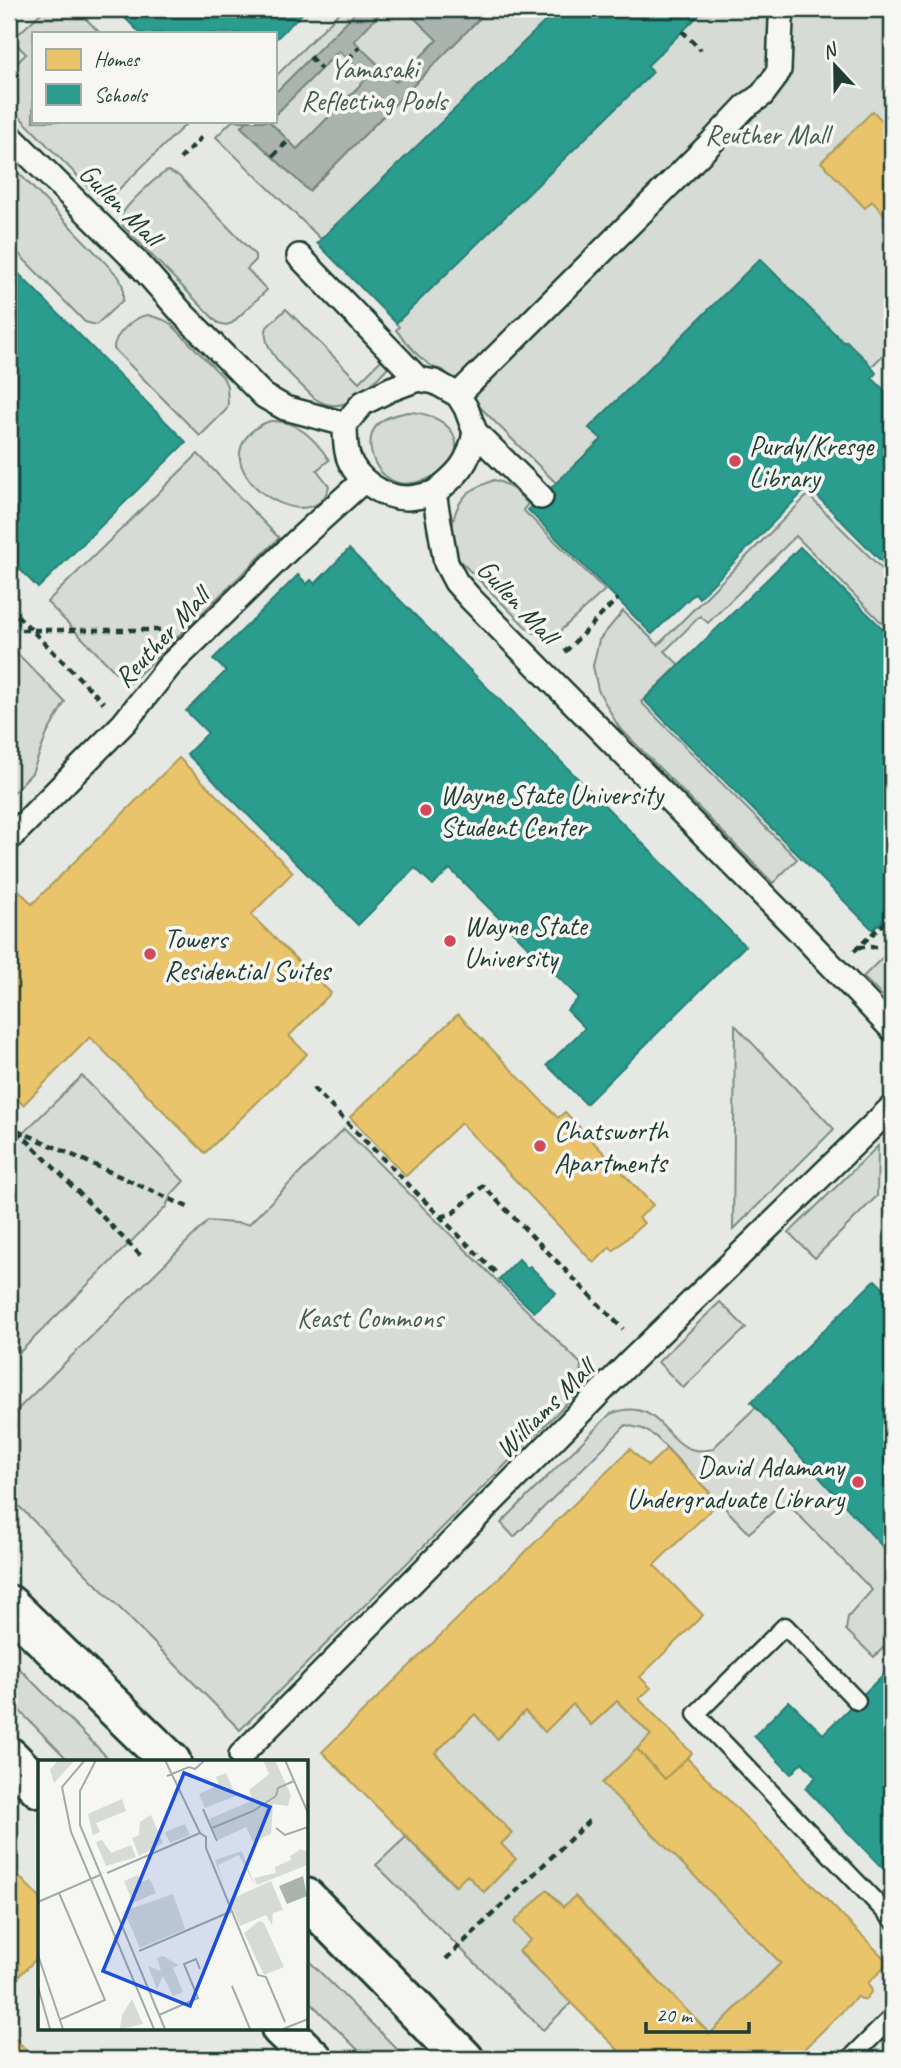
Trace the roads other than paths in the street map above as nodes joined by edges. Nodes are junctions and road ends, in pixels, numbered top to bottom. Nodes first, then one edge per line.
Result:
1 (785, 9) edge
2 (9, 135) edge
3 (299, 256) dead end
4 (418, 379) junction
5 (458, 395) junction
6 (345, 424) junction
7 (475, 432) junction
8 (363, 481) junction
9 (434, 493) junction
10 (541, 497) dead end
11 (9, 839) edge
12 (892, 1029) edge
13 (892, 1107) edge
14 (9, 1605) edge
15 (857, 1701) dead end
16 (242, 1755) dead end
17 (9, 1757) edge
18 (169, 1760) edge
19 (38, 1786) edge
20 (308, 1900) edge
21 (892, 1919) edge
22 (892, 2017) edge
23 (283, 2030) edge
24 (313, 2059) edge
25 (464, 2059) edge
26 (850, 2059) edge

1 - 5 street
2 - 6 street, Gullen Mall
3 - 4 street
4 - 5 street
4 - 6 street
5 - 7 street
6 - 8 street
7 - 9 street
7 - 10 street
8 - 9 street
8 - 11 street, Reuther Mall
9 - 12 street, Gullen Mall
13 - 16 street, Williams Mall
14 - 18 street
15 - 21 lane
17 - 19 street
20 - 25 street
22 - 26 lane
23 - 24 street

